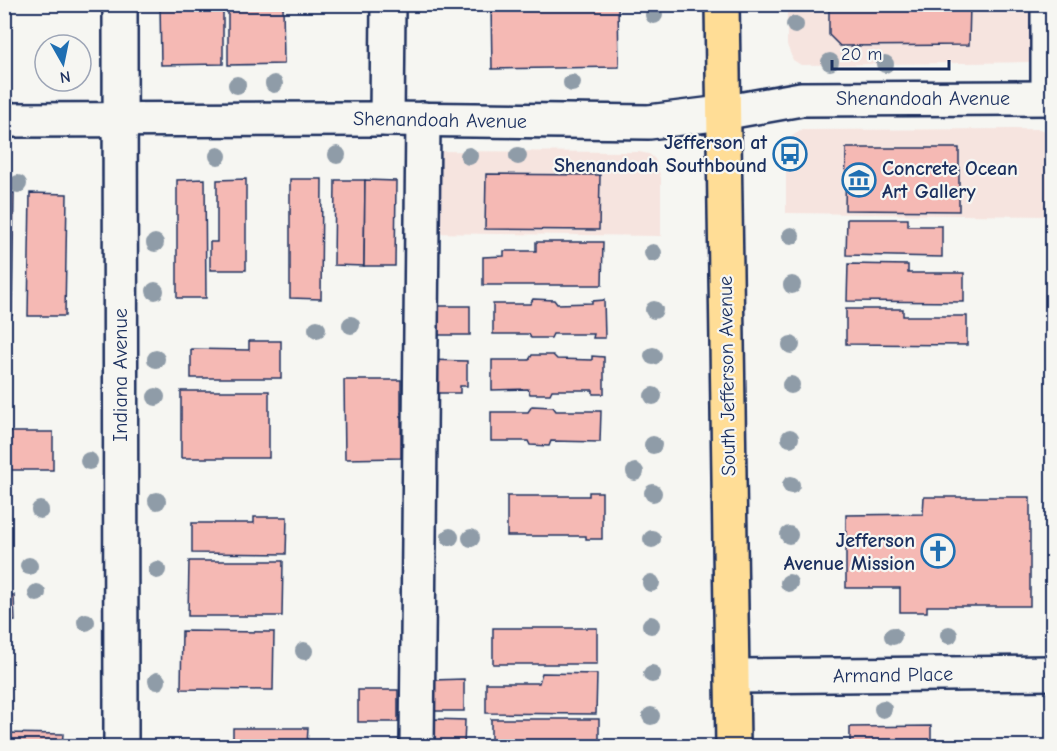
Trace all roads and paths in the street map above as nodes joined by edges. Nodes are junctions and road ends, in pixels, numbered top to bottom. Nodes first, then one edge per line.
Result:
1 (120, 4) edge
2 (388, 4) edge
3 (722, 4) edge
4 (1048, 4) edge
5 (1050, 98) edge
6 (722, 113) junction
7 (387, 118) junction
8 (423, 119) junction
9 (4, 120) edge
10 (119, 120) junction
11 (1053, 673) edge
12 (733, 676) junction
13 (120, 747) edge
14 (417, 747) edge
15 (733, 747) edge

1 - 10 street, Indiana Avenue
2 - 7 street
3 - 6 main road, South Jefferson Avenue
4 - 5 street
5 - 6 street, Shenandoah Avenue
6 - 8 street, Shenandoah Avenue
6 - 12 main road, South Jefferson Avenue
7 - 8 street, Shenandoah Avenue
7 - 10 street, Shenandoah Avenue
8 - 14 street
9 - 10 street, Shenandoah Avenue
10 - 13 street, Indiana Avenue
11 - 12 street, Armand Place
12 - 15 main road, South Jefferson Avenue

